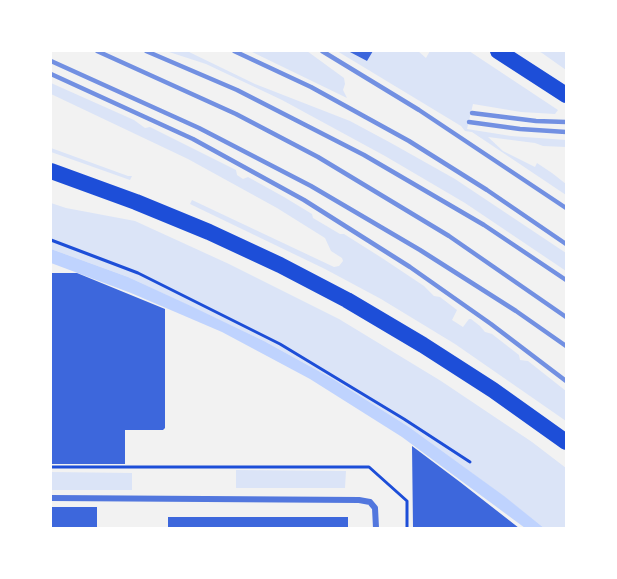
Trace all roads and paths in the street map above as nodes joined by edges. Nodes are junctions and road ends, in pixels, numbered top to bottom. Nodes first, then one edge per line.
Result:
1 (498, 51) edge
2 (566, 94) edge
3 (51, 171) edge
4 (51, 240) edge
5 (566, 442) edge
6 (470, 462) dead end
7 (51, 467) edge
8 (51, 498) edge
9 (376, 528) edge
10 (407, 528) edge

1 - 2 highway
3 - 5 highway
4 - 6 path
7 - 10 path
8 - 9 street

